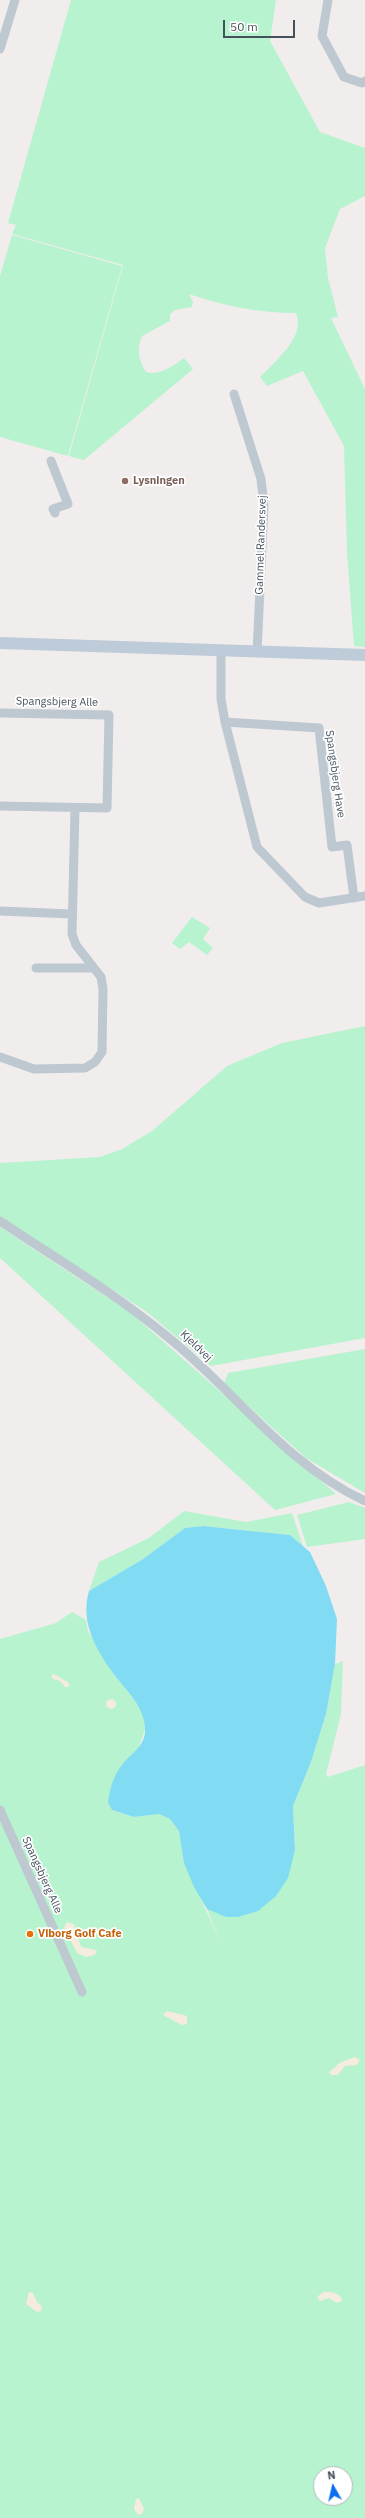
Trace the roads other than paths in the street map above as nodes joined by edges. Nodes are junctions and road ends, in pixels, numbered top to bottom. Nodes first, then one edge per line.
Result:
1 (15, 0) edge
2 (329, 1) edge
3 (0, 49) edge
4 (365, 81) edge
5 (234, 394) dead end
6 (51, 461) dead end
7 (55, 513) dead end
8 (0, 642) edge
9 (221, 650) junction
10 (257, 652) junction
11 (365, 655) edge
12 (0, 713) edge
13 (225, 722) junction
14 (0, 806) edge
15 (75, 808) junction
16 (365, 896) edge
17 (354, 898) junction
18 (0, 911) edge
19 (72, 914) junction
20 (36, 968) dead end
21 (94, 968) junction
22 (0, 1057) edge
23 (0, 1221) edge
24 (365, 1501) edge
25 (0, 1810) edge
26 (82, 1992) dead end

1 - 3 street
2 - 4 street
5 - 10 street, Gammel Randersvej
6 - 7 street
8 - 9 street
9 - 10 street
9 - 13 street
10 - 11 street
12 - 15 street, Spangsbjerg Alle
13 - 17 street
13 - 17 street, Spangsbjerg Have
14 - 15 street, Spangsbjerg Alle
15 - 19 street
16 - 17 street
18 - 19 street
19 - 21 street
20 - 21 street
21 - 22 street
23 - 24 street, Kjeldvej
25 - 26 street, Spangsbjerg Alle

